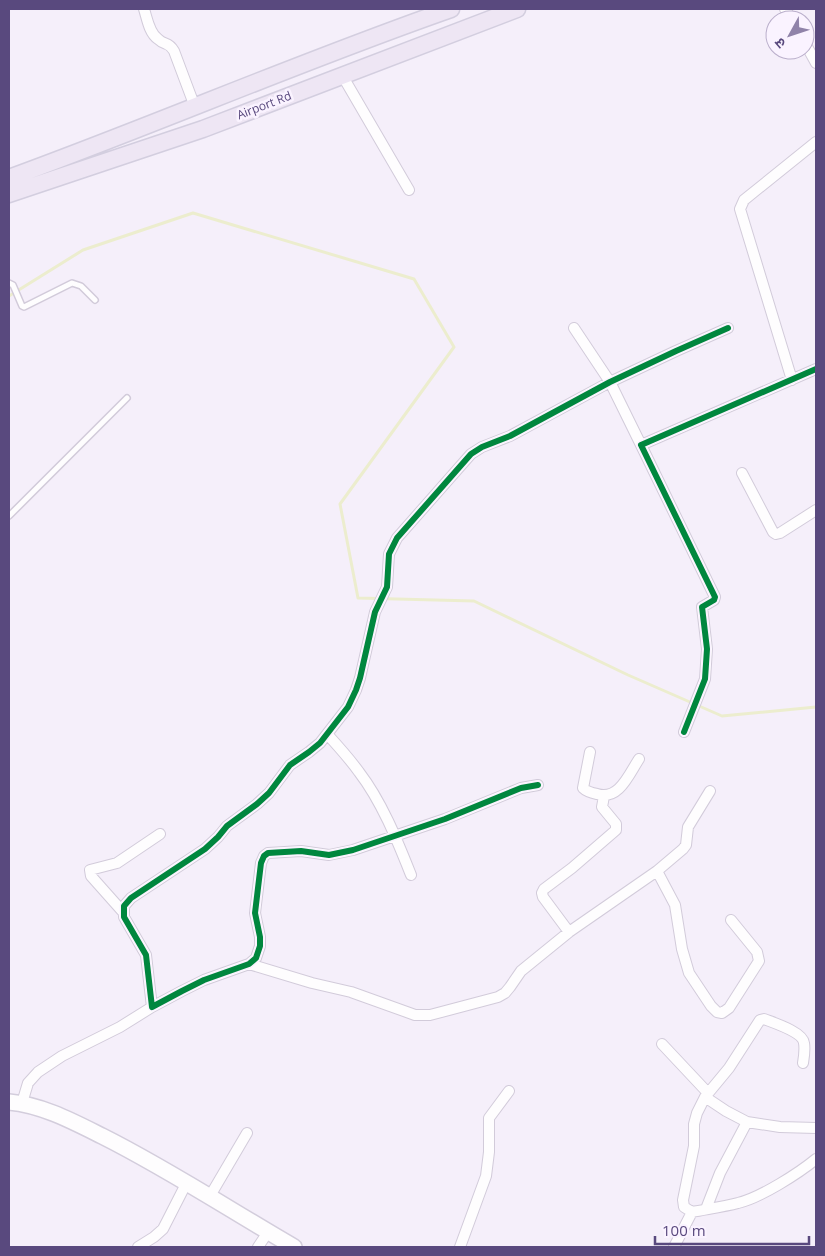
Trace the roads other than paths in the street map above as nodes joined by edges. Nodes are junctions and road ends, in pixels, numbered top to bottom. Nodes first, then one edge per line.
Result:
1 (144, 9) edge
2 (451, 9) edge
3 (517, 9) edge
4 (342, 75) junction
5 (195, 107) junction
6 (816, 142) edge
7 (9, 178) edge
8 (409, 190) dead end
9 (9, 194) edge
10 (9, 284) edge
11 (95, 300) dead end
12 (574, 328) dead end
13 (728, 328) dead end
14 (816, 369) edge
15 (792, 380) junction
16 (610, 382) junction
17 (127, 398) dead end
18 (642, 445) junction
19 (742, 474) dead end
20 (816, 510) edge
21 (9, 516) edge
22 (684, 732) dead end
23 (327, 734) junction
24 (590, 752) dead end
25 (639, 759) dead end
26 (538, 785) dead end
27 (710, 791) dead end
28 (604, 796) junction
29 (160, 834) dead end
30 (396, 836) junction
31 (657, 871) junction
32 (411, 875) dead end
33 (123, 912) junction
34 (731, 920) dead end
35 (569, 932) junction
36 (248, 964) junction
37 (152, 1007) junction
38 (662, 1044) dead end
39 (803, 1063) dead end
40 (509, 1091) dead end
41 (707, 1095) junction
42 (16, 1103) edge
43 (747, 1122) junction
44 (816, 1128) edge
45 (247, 1133) dead end
46 (816, 1159) edge
47 (187, 1182) junction
48 (210, 1196) junction
49 (706, 1209) junction
50 (692, 1212) junction
51 (268, 1232) junction
52 (138, 1247) edge
53 (258, 1247) edge
54 (294, 1247) edge
55 (460, 1247) edge
56 (674, 1247) edge

1 - 5 street
2 - 5 main road
3 - 4 main road, Airport Rd
4 - 8 street
4 - 9 main road, Airport Rd
5 - 7 main road
6 - 15 street
10 - 11 lane
12 - 16 street
13 - 16 street
14 - 15 street
15 - 18 street
16 - 18 street
16 - 23 street
17 - 21 lane
18 - 22 street
19 - 20 street
23 - 30 street
23 - 33 street
24 - 28 street
25 - 28 street
26 - 30 street
27 - 31 street
28 - 35 street
29 - 33 street
30 - 32 street
30 - 36 street
31 - 34 street
31 - 35 street
33 - 37 street
35 - 36 street
36 - 37 street
37 - 42 street
38 - 41 street
39 - 41 street
40 - 55 street
41 - 43 street
41 - 50 street
42 - 47 street
43 - 44 street
43 - 49 street
45 - 48 street
46 - 49 street
47 - 48 street
47 - 52 street
48 - 51 street
49 - 50 street
50 - 56 street
51 - 53 street
51 - 54 street

